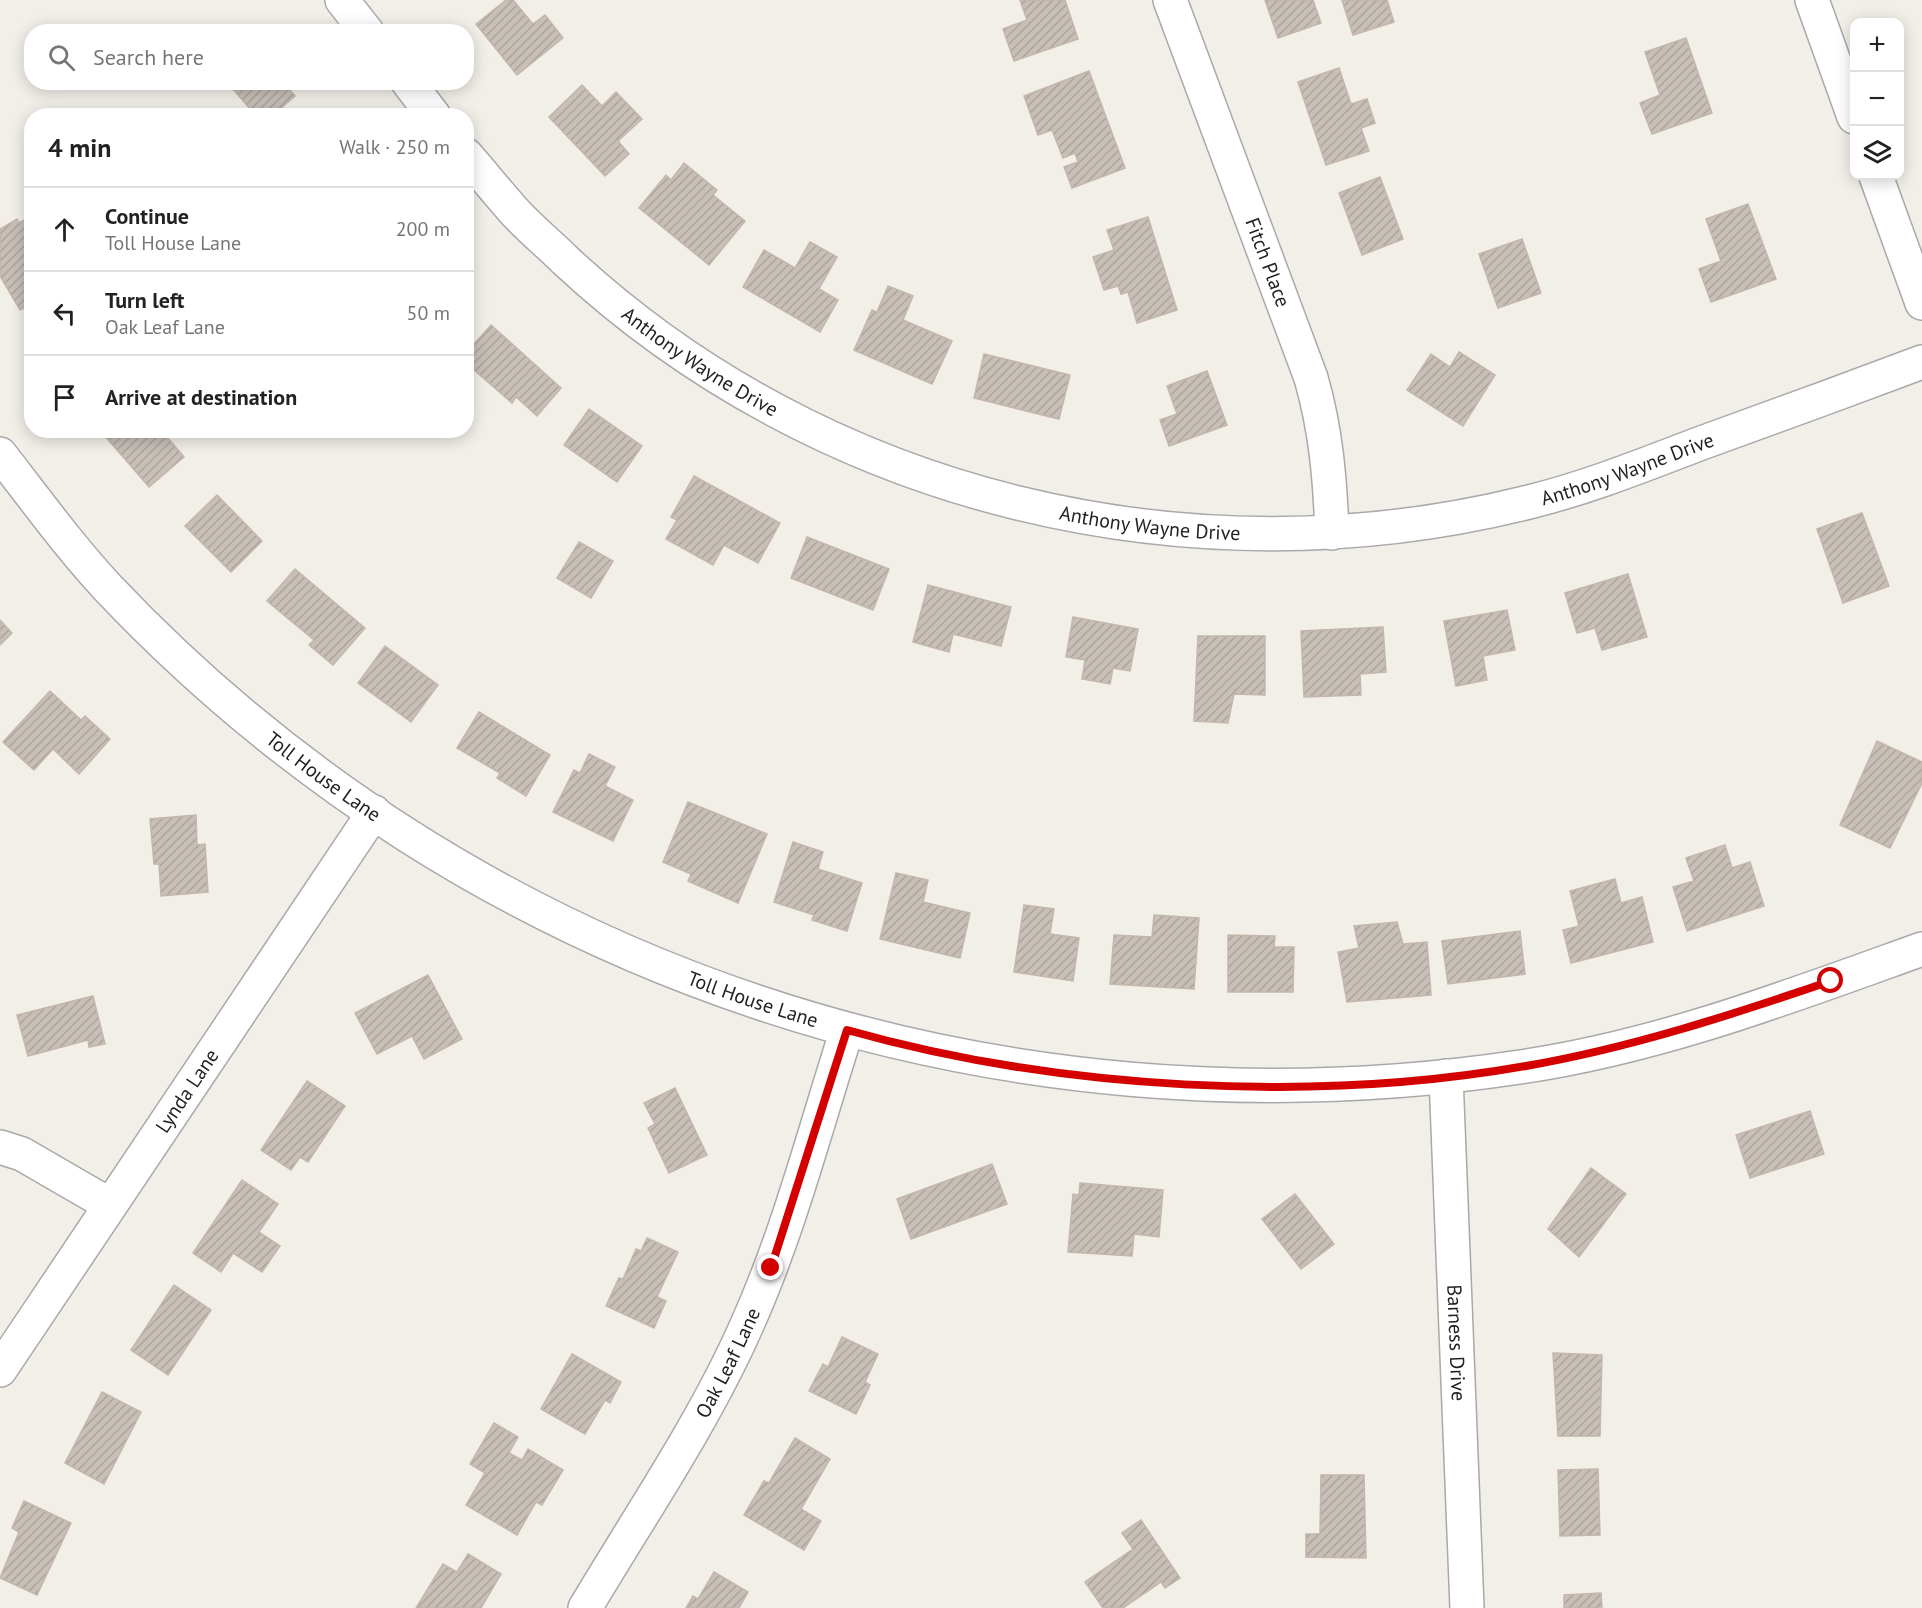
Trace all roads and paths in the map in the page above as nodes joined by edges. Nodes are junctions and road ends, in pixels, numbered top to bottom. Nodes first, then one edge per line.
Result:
1 (342, 0) edge
2 (1170, 0) edge
3 (1812, 0) edge
4 (361, 24) edge
5 (414, 90) edge
6 (1850, 106) edge
7 (428, 108) edge
8 (474, 164) edge
9 (1877, 180) edge
10 (1922, 303) edge
11 (1922, 362) edge
12 (0, 454) edge
13 (1332, 533) junction
14 (374, 812) junction
15 (1922, 949) edge
16 (847, 1030) junction
17 (1446, 1077) junction
18 (0, 1147) edge
19 (110, 1205) junction
20 (0, 1370) edge
21 (585, 1608) edge
22 (1467, 1608) edge

1 - 4 street
2 - 13 street, Fitch Place
3 - 6 street
5 - 7 street
8 - 13 street, Anthony Wayne Drive
9 - 10 street
11 - 13 street, Anthony Wayne Drive
12 - 14 street, Toll House Lane
14 - 16 street, Toll House Lane
14 - 19 street, Lynda Lane
15 - 17 street, Toll House Lane
16 - 17 street, Toll House Lane
16 - 21 street, Oak Leaf Lane
17 - 22 street, Barness Drive
18 - 19 street
19 - 20 street, Lynda Lane

